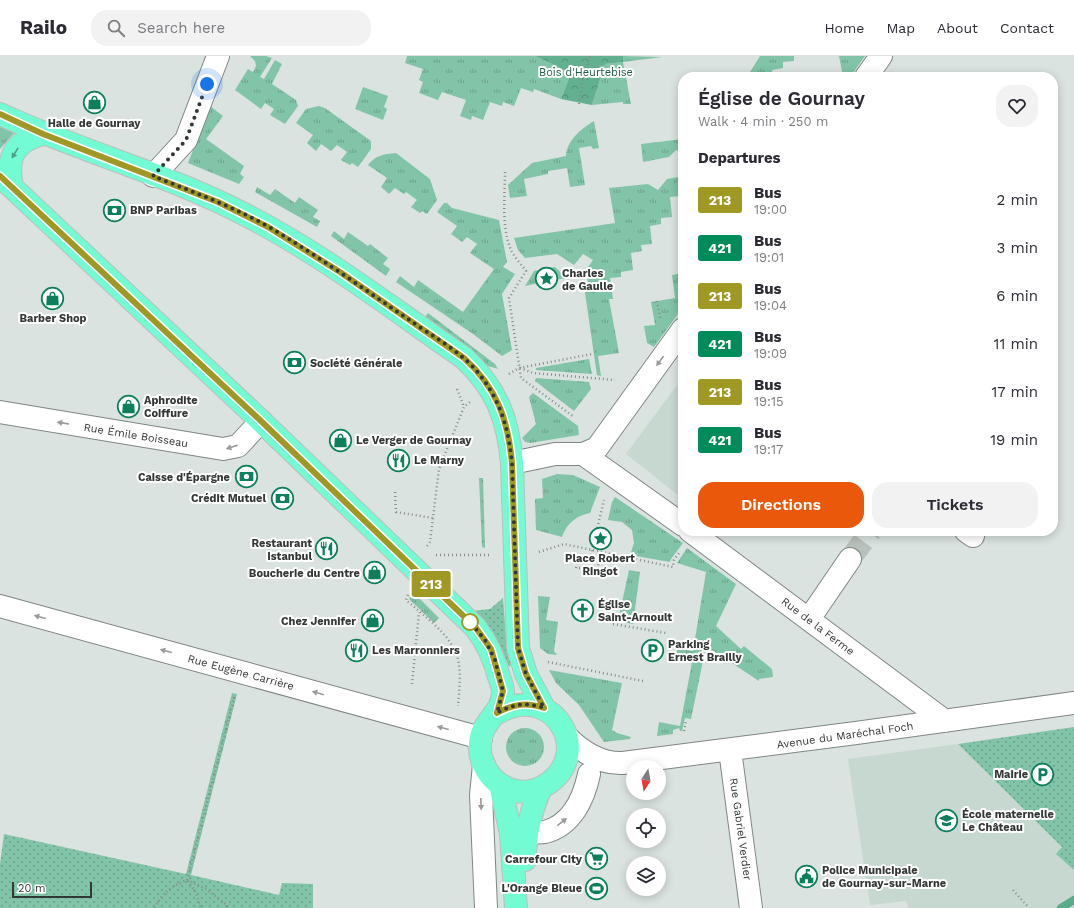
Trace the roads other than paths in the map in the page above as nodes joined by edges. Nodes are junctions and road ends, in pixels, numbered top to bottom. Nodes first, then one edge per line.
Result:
1 (218, 56) edge
2 (881, 56) edge
3 (870, 72) edge
4 (0, 114) edge
5 (43, 134) junction
6 (153, 176) junction
7 (6, 181) edge
8 (678, 336) edge
9 (0, 412) edge
10 (261, 421) junction
11 (583, 454) junction
12 (512, 463) junction
13 (678, 521) edge
14 (697, 536) edge
15 (850, 559) tunnel mouth
16 (0, 606) edge
17 (816, 625) junction
18 (1074, 702) edge
19 (544, 708) junction
20 (497, 713) junction
21 (945, 721) junction
22 (567, 737) junction
23 (481, 738) junction
24 (730, 750) junction
25 (616, 764) junction
26 (484, 765) junction
27 (589, 774) junction
28 (500, 784) junction
29 (547, 785) junction
30 (526, 832) junction
31 (486, 908) edge
32 (516, 908) edge
33 (528, 908) edge
34 (751, 908) edge

1 - 6 street
2 - 3 street
4 - 5 main road
5 - 6 main road
5 -> 7 main road
6 - 12 main road
7 - 10 main road
8 -> 11 street
10 -> 9 street, Rue Émile Boisseau
10 - 20 main road
11 - 12 street
11 - 13 street
12 - 19 main road
14 - 17 street, Rue de la Ferme
15 - 17 street
23 -> 16 street, Rue Eugène Carrière
17 - 21 street, Rue de la Ferme
18 - 21 street, Avenue du Maréchal Foch
19 - 20 main road
19 - 22 main road
20 - 23 main road
21 - 24 street, Avenue du Maréchal Foch
22 - 25 street, Avenue du Maréchal Foch
22 - 29 main road
23 - 26 main road
24 - 25 street, Avenue du Maréchal Foch
24 - 34 street, Rue Gabriel Verdier
25 - 27 street, Avenue du Maréchal Foch
26 - 28 main road
26 -> 31 street
27 - 29 street, Avenue du Maréchal Foch
30 -> 27 street
28 - 29 main road
28 - 32 main road
29 - 30 main road
30 - 33 main road

